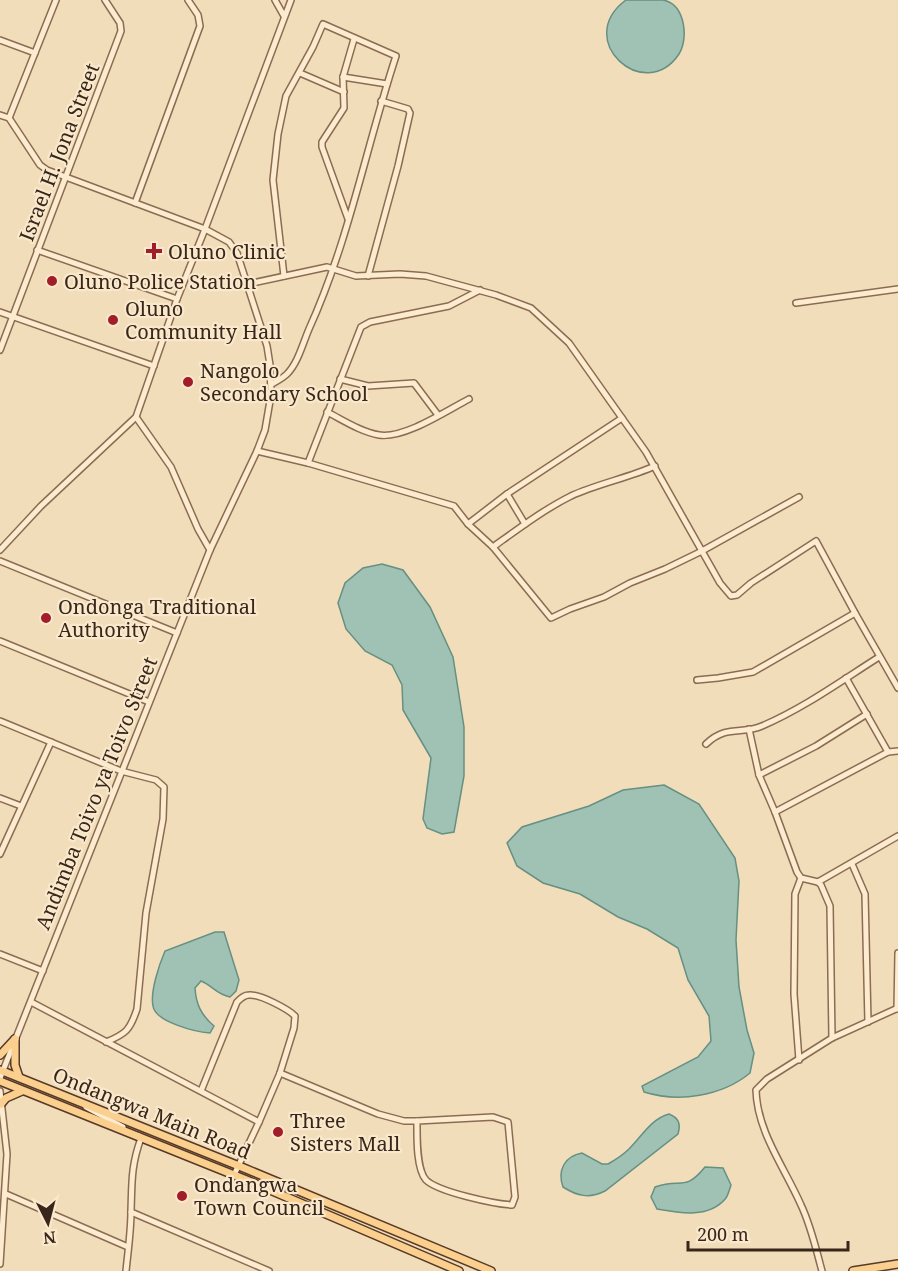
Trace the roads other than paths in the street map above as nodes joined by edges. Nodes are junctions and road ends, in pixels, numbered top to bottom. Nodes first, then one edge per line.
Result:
1 (56, 0) edge
2 (105, 0) edge
3 (188, 0) edge
4 (274, 0) edge
5 (291, 0) edge
6 (284, 16) junction
7 (354, 39) junction
8 (0, 40) edge
9 (35, 53) junction
10 (300, 73) junction
11 (343, 76) junction
12 (387, 84) junction
13 (344, 92) junction
14 (381, 101) junction
15 (0, 115) edge
16 (9, 118) junction
17 (64, 177) junction
18 (135, 203) junction
19 (349, 220) junction
20 (205, 229) junction
21 (37, 250) junction
22 (333, 269) junction
23 (284, 276) junction
24 (368, 276) junction
25 (248, 284) junction
26 (898, 289) edge
27 (480, 290) junction
28 (177, 298) junction
29 (796, 303) dead end
30 (0, 312) edge
31 (13, 316) junction
32 (0, 350) edge
33 (154, 366) junction
34 (340, 379) junction
35 (272, 384) junction
36 (469, 399) dead end
37 (327, 412) junction
38 (438, 415) junction
39 (136, 417) junction
40 (622, 418) junction
41 (258, 451) junction
42 (308, 463) junction
43 (654, 466) junction
44 (507, 494) junction
45 (799, 497) dead end
46 (468, 524) junction
47 (525, 524) junction
48 (493, 547) junction
49 (0, 550) edge
50 (210, 550) junction
51 (702, 551) junction
52 (0, 561) edge
53 (855, 613) junction
54 (177, 633) junction
55 (0, 641) edge
56 (879, 657) junction
57 (846, 678) junction
58 (697, 680) dead end
59 (898, 688) edge
60 (149, 702) junction
61 (867, 714) junction
62 (0, 721) edge
63 (749, 729) junction
64 (51, 742) junction
65 (706, 744) dead end
66 (898, 751) edge
67 (888, 752) junction
68 (121, 771) junction
69 (759, 775) junction
70 (0, 798) edge
71 (21, 806) junction
72 (775, 812) junction
73 (898, 836) edge
74 (0, 854) edge
75 (852, 864) junction
76 (801, 878) junction
77 (818, 882) junction
78 (898, 953) edge
79 (0, 954) edge
80 (43, 971) junction
81 (31, 1002) junction
82 (897, 1009) edge
83 (868, 1022) junction
84 (832, 1038) junction
85 (15, 1039) junction
86 (106, 1042) junction
87 (0, 1055) edge
88 (799, 1060) junction
89 (280, 1073) junction
90 (1, 1075) edge
91 (19, 1077) junction
92 (0, 1091) edge
93 (25, 1091) junction
94 (201, 1091) junction
95 (63, 1095) junction
96 (1, 1103) edge
97 (417, 1120) junction
98 (259, 1122) junction
99 (141, 1137) junction
100 (239, 1166) junction
101 (234, 1175) junction
102 (6, 1194) junction
103 (132, 1212) junction
104 (128, 1247) junction
105 (0, 1264) edge
106 (898, 1264) edge
107 (126, 1271) edge
108 (269, 1271) edge
109 (459, 1271) edge
110 (491, 1271) edge
111 (822, 1271) edge
112 (853, 1271) edge

1 - 9 street
2 - 17 street, Israel H. Jona Street
3 - 18 street
4 - 6 street
5 - 6 street
6 - 20 street
7 - 10 street
7 - 11 street
7 - 12 street
8 - 9 street
9 - 16 street
10 - 13 street
10 - 23 street
11 - 12 street
11 - 13 street
12 - 14 street
13 - 19 street
14 - 19 street
14 - 24 street
15 - 16 street
16 - 17 street, Andimba Toivo ya Toivo Street
17 - 18 street, Andimba Toivo ya Toivo Street
17 - 21 street, Israel H. Jona Street
18 - 20 street, Andimba Toivo ya Toivo Street
19 - 22 street
20 - 25 street, Andimba Toivo ya Toivo Street
20 - 28 street
21 - 28 street
21 - 31 street, Israel H. Jona Street
22 - 23 street
22 - 24 street
22 - 35 street
23 - 25 street
24 - 27 street
25 - 35 street, Andimba Toivo ya Toivo Street
26 - 29 street
27 - 34 street
27 - 40 street
28 - 33 street
30 - 31 street
31 - 32 street, Israel H. Jona Street
31 - 33 street
33 - 39 street
34 - 37 street
34 - 38 street
35 - 41 street, Andimba Toivo ya Toivo Street
36 - 38 street
37 - 38 street
37 - 42 street
39 - 49 street
39 - 50 street
40 - 43 street
40 - 44 street
41 - 42 street
41 - 50 street, Andimba Toivo ya Toivo Street
42 - 46 street
43 - 47 street
43 - 51 street
44 - 46 street
44 - 47 street
45 - 51 street
46 - 48 street
47 - 48 street
48 - 51 street
50 - 54 street, Andimba Toivo ya Toivo Street
51 - 53 street
52 - 54 street
53 - 56 street
53 - 58 street
54 - 60 street, Andimba Toivo ya Toivo Street
55 - 60 street
56 - 57 street
56 - 59 street
57 - 61 street
57 - 63 street
60 - 68 street, Andimba Toivo ya Toivo Street
61 - 67 street
61 - 69 street
62 - 64 street
63 - 65 street
63 - 69 street
64 - 68 street
64 - 71 street
66 - 67 street
67 - 72 street
68 - 80 street, Andimba Toivo ya Toivo Street
68 - 86 street
69 - 72 street
70 - 71 street
71 - 74 street
72 - 76 street
73 - 75 street
75 - 77 street
75 - 83 street
76 - 77 street
76 - 88 street
77 - 84 street
78 - 82 street
79 - 80 street
80 - 81 street, Andimba Toivo ya Toivo Street
81 - 85 street, Andimba Toivo ya Toivo Street
81 - 86 street
82 - 83 street
83 - 84 street
84 - 88 street
85 - 87 main road
85 - 90 street, Andimba Toivo ya Toivo Street
85 - 91 main road
86 - 94 street
88 - 111 street
89 - 94 street
89 - 97 street
89 - 98 street
90 - 91 main road, Ondangwa Main Road
90 - 93 main road, Ondangwa Main Road
91 - 95 main road, Ondangwa Main Road
92 - 96 street
93 - 96 main road
93 - 99 main road, Ondangwa Main Road
94 - 98 street
95 - 99 street
95 - 100 main road, Ondangwa Main Road
96 - 102 street
97 - 97 street
98 - 100 street
99 - 101 main road, Ondangwa Main Road
99 - 103 street
100 - 101 street
100 - 110 main road, Ondangwa Main Road
101 - 109 main road, Ondangwa Main Road
102 - 104 street
102 - 105 street
103 - 104 street
103 - 108 street
104 - 107 street
106 - 112 main road

